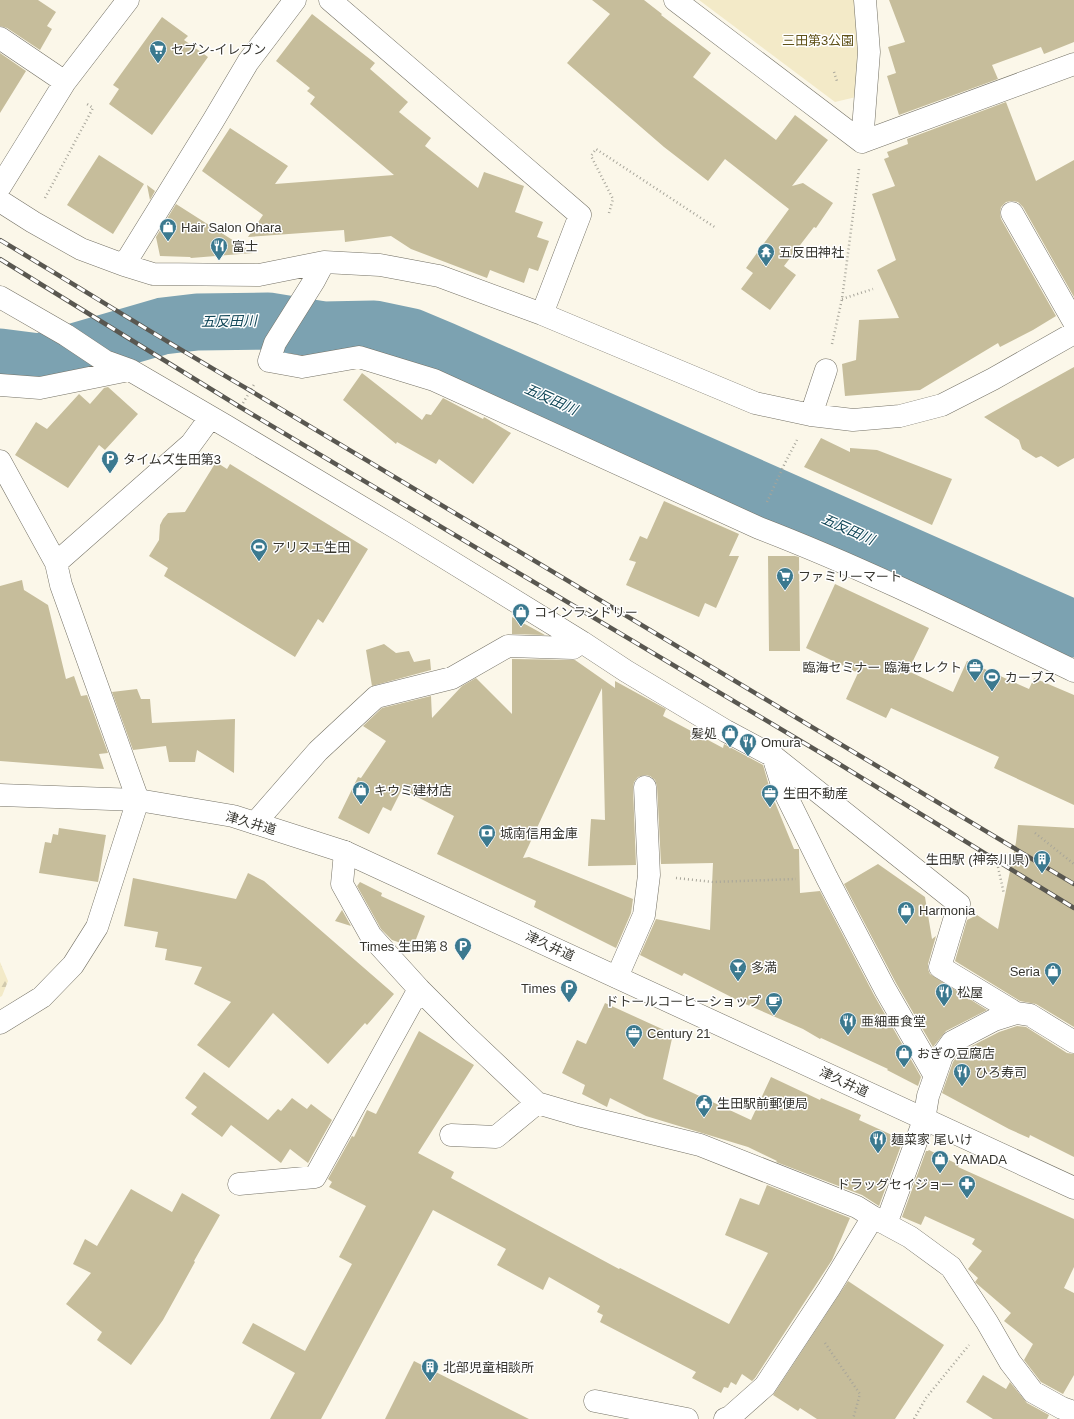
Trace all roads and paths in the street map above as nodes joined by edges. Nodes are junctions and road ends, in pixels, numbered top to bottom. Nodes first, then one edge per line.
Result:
1 (128, 0) edge
2 (295, 0) edge
3 (330, 0) edge
4 (675, 0) edge
5 (865, 0) edge
6 (0, 38) edge
7 (1074, 64) edge
8 (65, 82) junction
9 (87, 104) dead end
10 (862, 142) junction
11 (5, 178) edge
12 (0, 201) edge
13 (1012, 213) dead end
14 (608, 214) dead end
15 (33, 222) junction
16 (716, 228) dead end
17 (124, 265) junction
18 (319, 271) junction
19 (873, 289) dead end
20 (0, 297) edge
21 (842, 299) junction
22 (542, 314) junction
23 (1074, 322) edge
24 (1074, 333) edge
25 (272, 352) junction
26 (130, 370) junction
27 (826, 370) joint
28 (0, 385) edge
29 (811, 415) junction
30 (218, 422) junction
31 (0, 461) edge
32 (784, 465) dead end
33 (764, 509) dead end
34 (56, 563) junction
35 (582, 642) junction
36 (1074, 671) edge
37 (773, 756) junction
38 (645, 787) dead end
39 (0, 795) edge
40 (138, 800) junction
41 (255, 823) junction
42 (1035, 832) dead end
43 (345, 852) junction
44 (1074, 864) edge
45 (998, 868) dead end
46 (649, 875) junction
47 (826, 878) junction
48 (1004, 894) dead end
49 (617, 977) junction
50 (419, 989) junction
51 (1016, 1014) junction
52 (0, 1023) edge
53 (1074, 1042) edge
54 (935, 1076) junction
55 (537, 1103) junction
56 (924, 1120) junction
57 (451, 1135) dead end
58 (239, 1184) dead end
59 (1074, 1188) edge
60 (880, 1221) junction
61 (987, 1322) junction
62 (825, 1343) dead end
63 (595, 1401) dead end
64 (1074, 1412) edge
65 (687, 1419) edge
66 (725, 1419) edge
67 (854, 1419) edge
68 (914, 1419) edge

1 - 8 street
2 - 17 street
3 - 22 street
4 - 10 street
5 - 10 street
6 - 8 street
7 - 10 street
8 - 11 street
9 - 15 path
10 - 21 path
12 - 15 street
13 - 23 street
14 - 16 path
15 - 17 street
17 - 18 street
18 - 22 street
18 - 25 street
19 - 21 path
20 - 26 street
21 - 27 path
22 - 29 street
24 - 29 street
25 - 30 path
25 - 36 street
26 - 28 street
26 - 30 street
27 - 29 street
30 - 34 street
30 - 35 street
31 - 34 street
32 - 33 path
34 - 40 street
35 - 37 street
35 - 41 street
37 - 47 street
37 - 51 street
38 - 46 street
39 - 40 street, 津久井道
40 - 41 street, 津久井道
40 - 52 street
41 - 43 street, 津久井道
42 - 44 path
43 - 49 street, 津久井道
43 - 50 street
45 - 48 path
46 - 47 path
46 - 49 street
47 - 54 street
49 - 56 street, 津久井道
50 - 55 street
50 - 58 street
51 - 53 street
51 - 54 street
54 - 56 street
55 - 57 street
55 - 60 street
56 - 59 street, 津久井道
56 - 60 street
60 - 61 street
60 - 66 street
61 - 64 street
61 - 68 path
62 - 67 path
63 - 65 street

